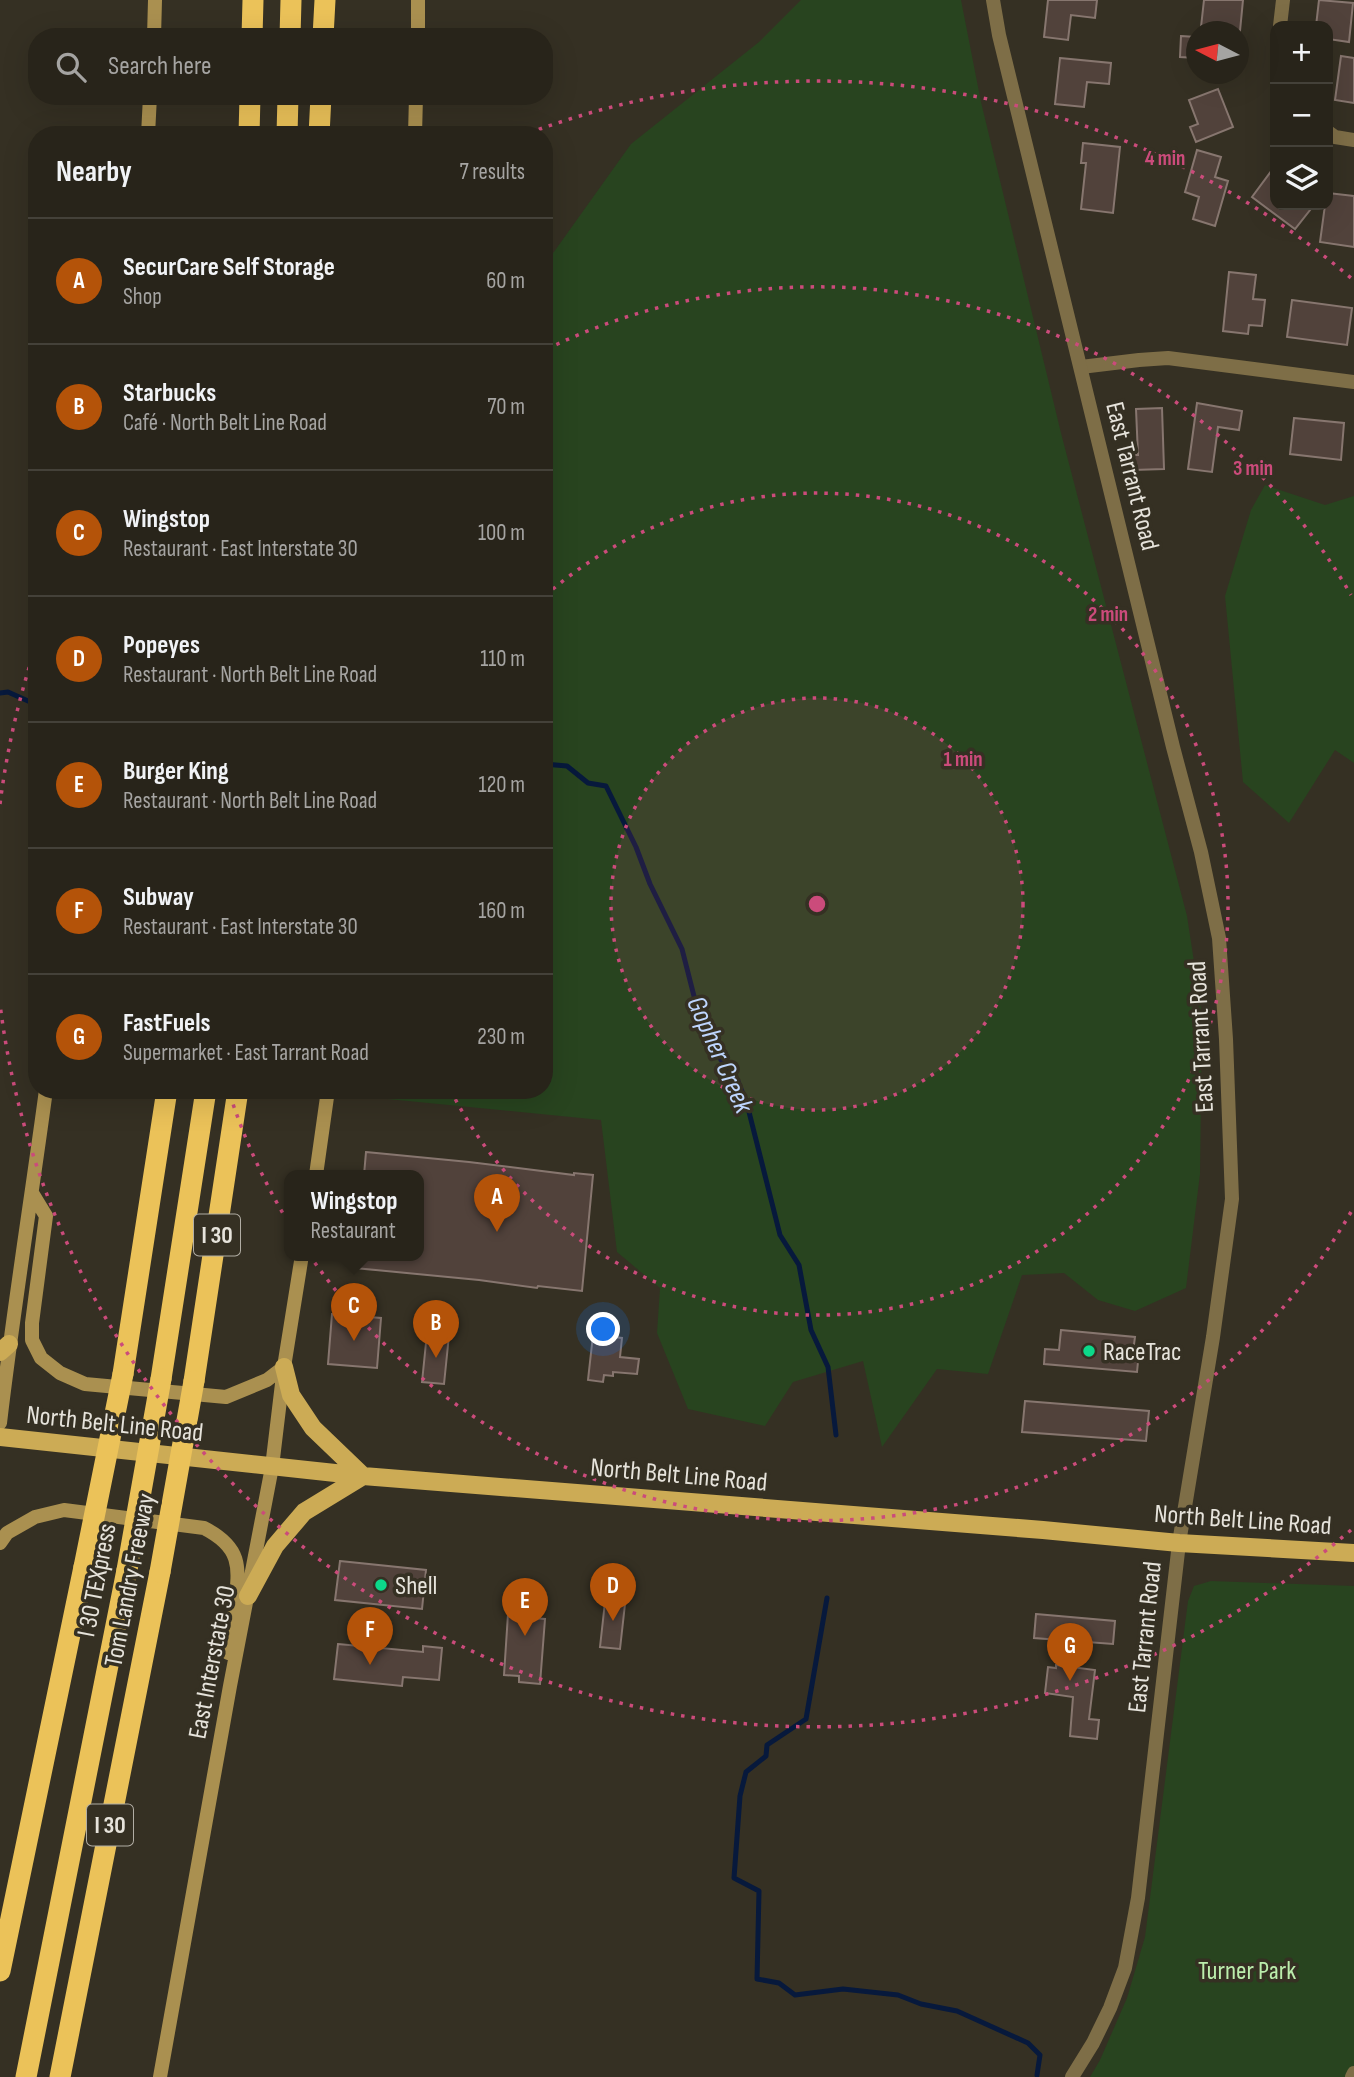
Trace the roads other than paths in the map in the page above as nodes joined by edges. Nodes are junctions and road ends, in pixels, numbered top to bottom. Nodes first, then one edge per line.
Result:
1 (155, 0) edge
2 (253, 0) edge
3 (291, 0) edge
4 (325, 0) edge
5 (418, 0) edge
6 (993, 0) edge
7 (1283, 0) edge
8 (1281, 21) edge
9 (154, 28) edge
10 (252, 28) edge
11 (290, 28) edge
12 (323, 28) edge
13 (418, 28) edge
14 (150, 105) edge
15 (250, 105) edge
16 (288, 105) edge
17 (321, 105) edge
18 (416, 105) edge
19 (148, 126) edge
20 (248, 126) edge
21 (287, 126) edge
22 (320, 126) edge
23 (415, 126) edge
24 (1333, 136) edge
25 (1354, 140) edge
26 (1081, 367) junction
27 (1354, 382) edge
28 (45, 1099) edge
29 (166, 1099) edge
30 (205, 1099) edge
31 (238, 1099) edge
32 (327, 1099) edge
33 (317, 1170) edge
34 (32, 1193) junction
35 (301, 1261) edge
36 (5, 1348) edge
37 (284, 1367) junction
38 (0, 1423) edge
39 (0, 1437) edge
40 (272, 1467) junction
41 (363, 1476) junction
42 (0, 1543) edge
43 (1179, 1543) junction
44 (1354, 1553) edge
45 (248, 1596) junction
46 (230, 1686) junction
47 (0, 1970) edge
48 (61, 2074) edge
49 (26, 2077) edge
50 (160, 2077) edge
51 (1072, 2077) edge

1 - 9 main road
2 - 10 highway
3 - 11 highway
4 - 12 highway
5 - 13 main road
6 - 26 street, East Tarrant Road
7 - 8 street
14 - 19 main road
15 - 20 highway
16 - 21 highway
17 - 22 highway
18 - 23 main road
24 - 25 street
26 - 27 street
26 - 43 street, East Tarrant Road
28 - 34 main road
29 - 47 highway, Tom Landry Freeway, bridge
30 - 49 highway, I 30 TEXpress, bridge
31 - 48 highway, Tom Landry Freeway / I 30, bridge
32 - 33 main road
34 - 36 main road
34 - 37 main road
35 - 37 main road, East Interstate 30
36 - 38 main road
37 - 40 main road, East Interstate 30
37 - 41 main road
39 - 40 main road, North Belt Line Road
40 - 41 main road, North Belt Line Road
40 - 45 main road, East Interstate 30
41 - 43 main road, North Belt Line Road
41 - 45 main road
42 - 46 main road
43 - 44 main road, North Belt Line Road
43 - 51 street, East Tarrant Road
45 - 46 main road, East Interstate 30
46 - 50 main road, East Interstate 30

